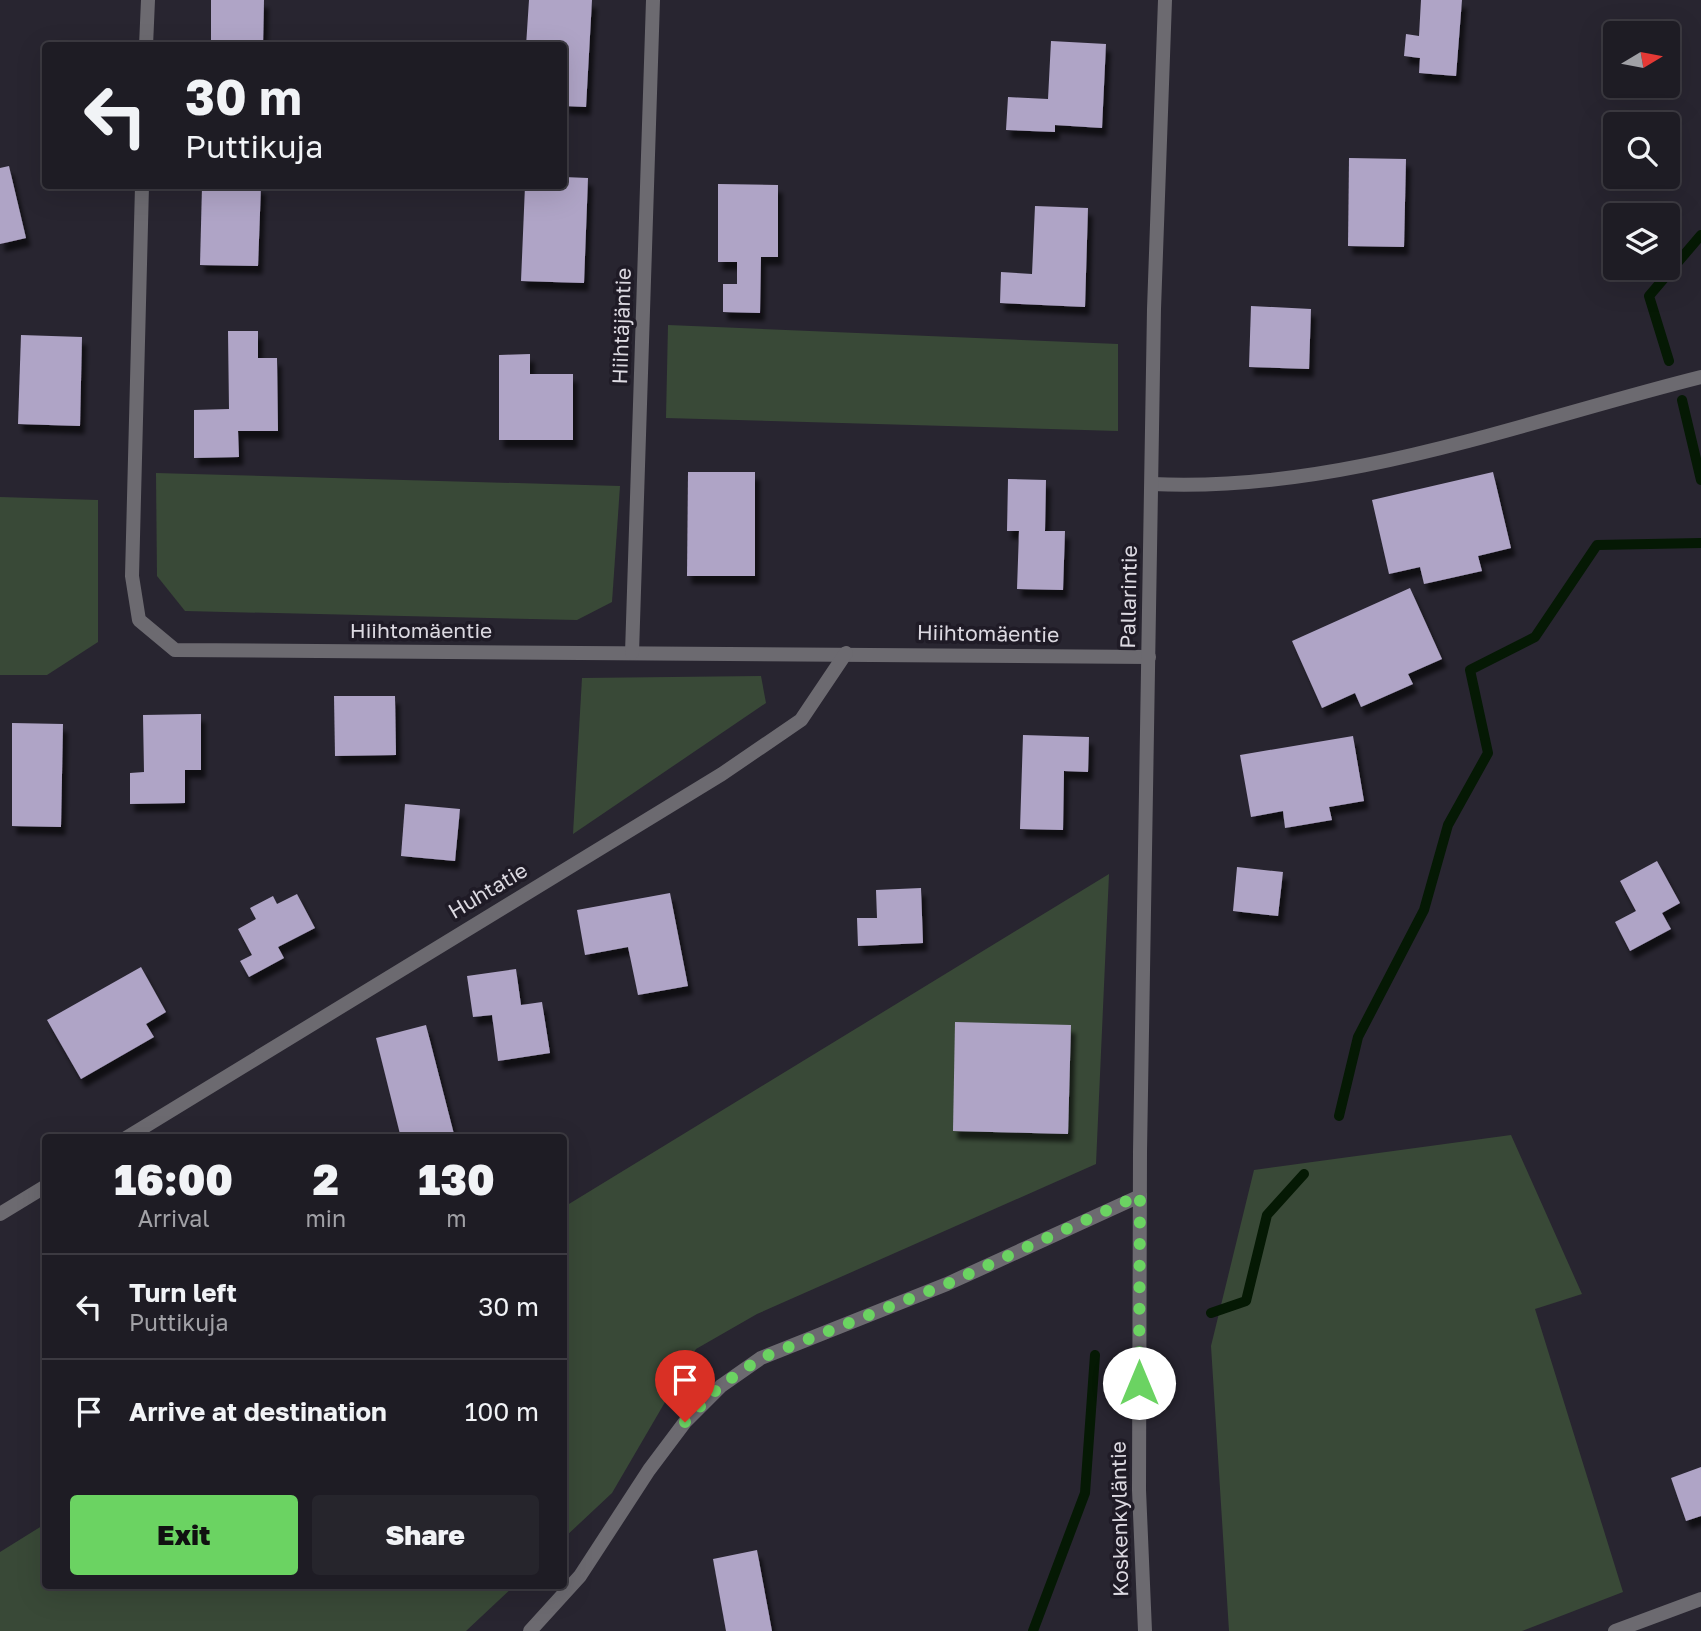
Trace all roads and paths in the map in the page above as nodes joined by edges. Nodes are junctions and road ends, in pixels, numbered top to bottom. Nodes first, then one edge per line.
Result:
1 (148, 0) edge
2 (653, 0) edge
3 (1166, 0) edge
4 (146, 42) edge
5 (142, 189) edge
6 (1701, 377) edge
7 (1152, 484) junction
8 (632, 653) junction
9 (846, 653) junction
10 (1149, 657) junction
11 (133, 1134) edge
12 (42, 1188) edge
13 (1140, 1195) junction
14 (0, 1213) edge
15 (1701, 1599) edge
16 (530, 1631) edge
17 (1145, 1631) edge
18 (1615, 1631) edge

1 - 4 street
2 - 8 street, Hiihtäjäntie
3 - 7 street, Pallarintie
5 - 8 street, Hiihtomäentie
6 - 7 street
7 - 10 street, Pallarintie
8 - 9 street, Hiihtomäentie
9 - 10 street, Hiihtomäentie
9 - 11 street, Huhtatie
10 - 13 street, Pallarintie
12 - 14 street
13 - 16 street
13 - 17 street, Koskenkyläntie
15 - 18 street

